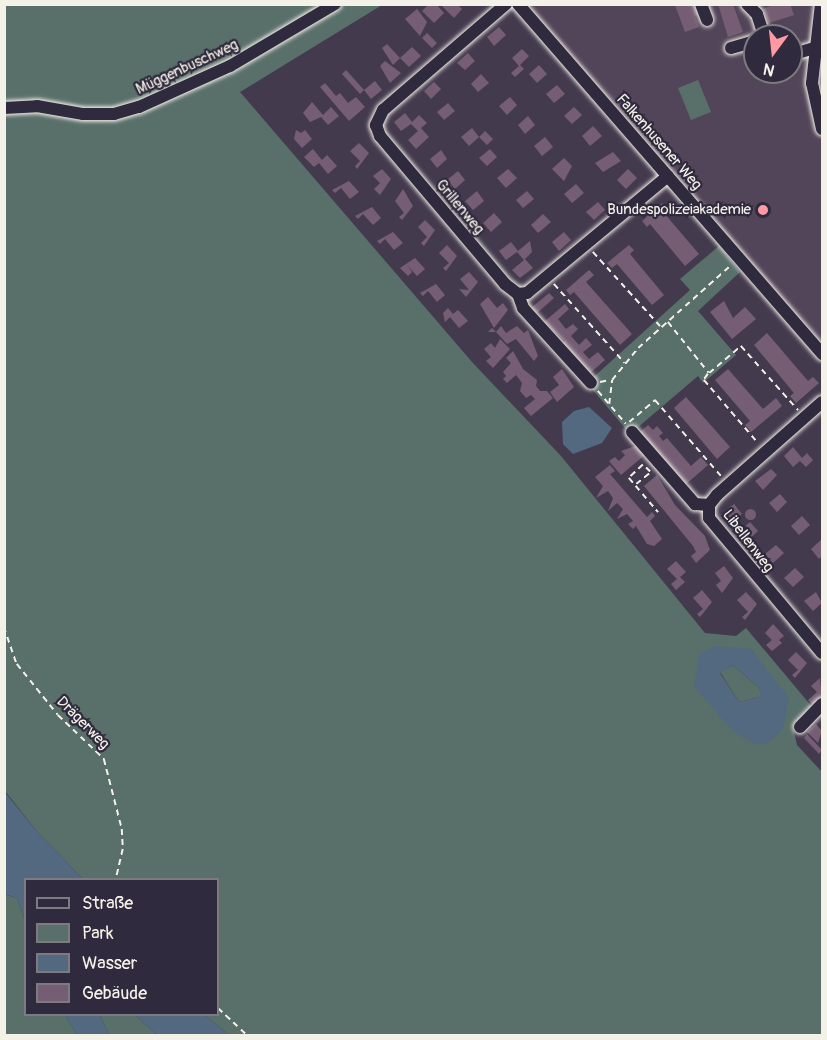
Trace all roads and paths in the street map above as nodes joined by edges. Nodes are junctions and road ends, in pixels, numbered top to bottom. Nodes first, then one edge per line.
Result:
1 (335, 4) edge
2 (506, 4) edge
3 (518, 4) edge
4 (702, 4) edge
5 (747, 4) edge
6 (820, 4) edge
7 (707, 20) dead end
8 (760, 24) edge
9 (743, 44) edge
10 (819, 46) edge
11 (731, 48) dead end
12 (803, 51) edge
13 (4, 108) edge
14 (822, 129) edge
15 (668, 176) junction
16 (587, 246) junction
17 (738, 258) junction
18 (548, 277) junction
19 (518, 294) junction
20 (668, 321) junction
21 (660, 327) junction
22 (822, 354) edge
23 (626, 363) junction
24 (709, 373) junction
25 (591, 383) joint
26 (822, 402) edge
27 (609, 404) junction
28 (805, 417) junction
29 (629, 428) junction
30 (767, 453) junction
31 (660, 463) junction
32 (650, 472) junction
33 (635, 485) junction
34 (729, 485) junction
35 (709, 505) junction
36 (658, 512) dead end
37 (4, 627) edge
38 (822, 653) edge
39 (822, 705) edge
40 (800, 726) dead end
41 (116, 878) edge
42 (219, 1009) edge
43 (248, 1035) edge

1 - 13 street, Müggenbuschweg
2 - 19 street, Grillenweg
3 - 15 street, Falkenhusener Weg
4 - 7 street
5 - 8 street
6 - 10 street
9 - 11 street
10 - 12 street
10 - 14 street
15 - 16 street
15 - 17 street, Falkenhusener Weg
16 - 18 street
16 - 21 path
17 - 20 path
17 - 22 street, Falkenhusener Weg
18 - 19 street
18 - 23 path
19 - 25 street
20 - 21 path
20 - 24 path
21 - 23 path
23 - 27 path
24 - 28 path
24 - 30 path
25 - 27 path
26 - 28 street, Libellenweg
27 - 29 path
28 - 30 street, Libellenweg
29 - 31 street
29 - 34 path
30 - 34 street, Libellenweg
31 - 32 path
31 - 35 street
32 - 33 path
32 - 33 path
33 - 36 path
34 - 35 street, Libellenweg
35 - 38 street, Libellenweg
37 - 41 path, Drägerweg
39 - 40 street
42 - 43 path

